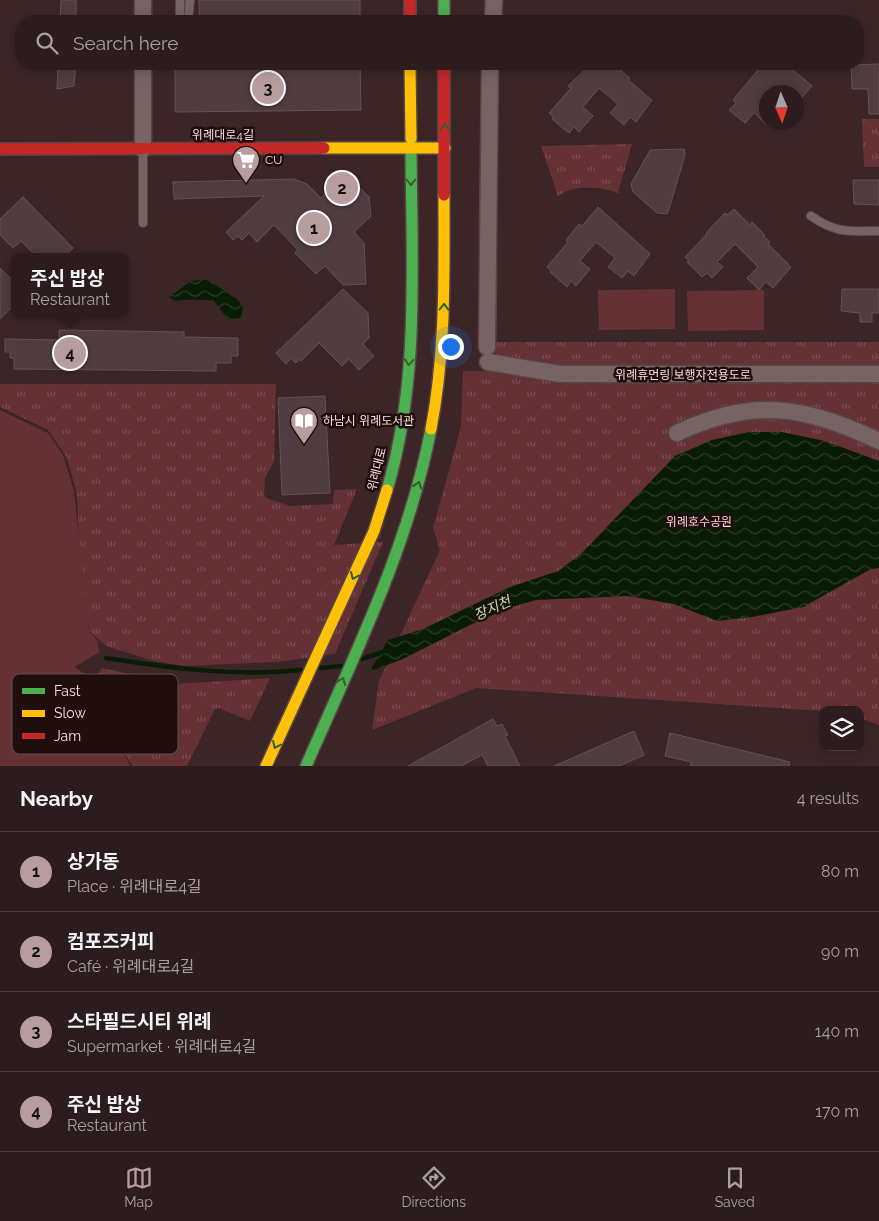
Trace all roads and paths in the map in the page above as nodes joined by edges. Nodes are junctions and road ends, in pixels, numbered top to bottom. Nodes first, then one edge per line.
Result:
1 (143, 0) edge
2 (180, 0) edge
3 (190, 0) edge
4 (410, 0) edge
5 (444, 0) edge
6 (494, 0) edge
7 (143, 15) edge
8 (180, 15) edge
9 (189, 15) edge
10 (410, 15) edge
11 (444, 15) edge
12 (493, 15) edge
13 (143, 70) edge
14 (410, 70) edge
15 (444, 70) edge
16 (490, 70) edge
17 (444, 82) junction
18 (432, 85) dead end
19 (411, 148) junction
20 (445, 148) junction
21 (0, 149) edge
22 (143, 149) junction
23 (811, 216) dead end
24 (143, 223) dead end
25 (879, 231) edge
26 (879, 374) edge
27 (677, 433) dead end
28 (879, 441) edge
29 (266, 766) edge
30 (306, 766) edge

1 - 7 street
2 - 8 lane
3 - 9 lane
4 - 10 main road
5 - 11 main road
6 - 12 street
13 - 22 street
14 - 19 main road, 위례대로
15 - 17 main road
16 - 26 street, 위례휴먼링 보행자전용도로
17 - 18 main road
20 -> 17 main road
19 - 20 main road, 위례대로4길
19 - 22 main road, 위례대로4길
19 -> 29 main road, 위례대로
30 -> 20 main road
21 - 22 main road, 위례대로4길
22 - 24 lane
23 - 25 lane
27 - 28 street

